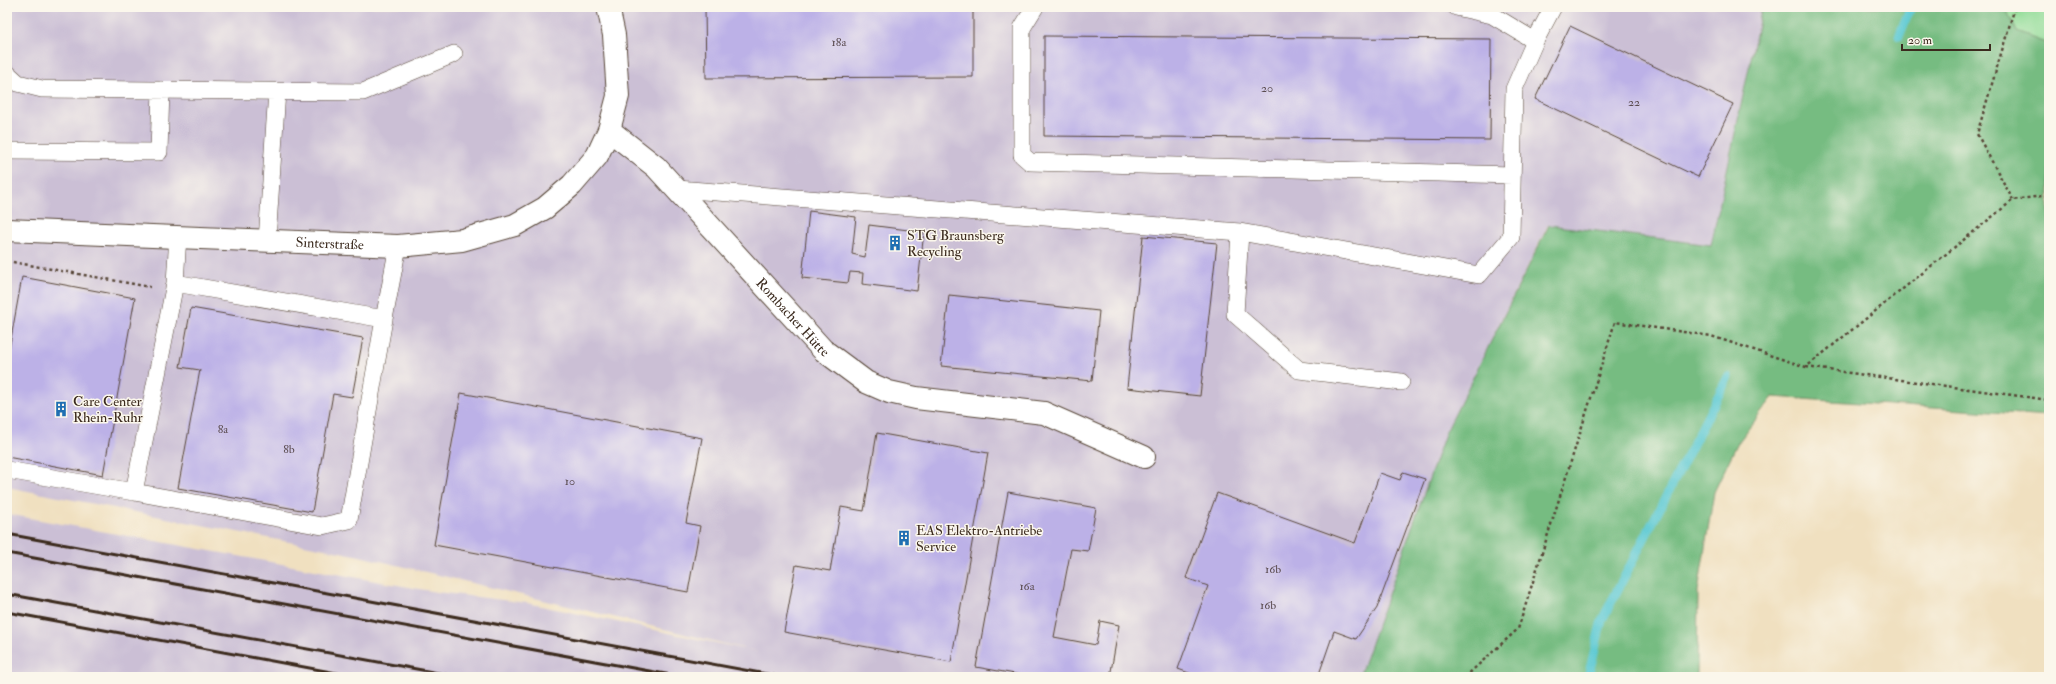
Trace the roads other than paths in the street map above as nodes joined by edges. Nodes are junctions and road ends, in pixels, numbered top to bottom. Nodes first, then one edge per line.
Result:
1 (608, 7) edge
2 (1036, 7) edge
3 (1456, 7) edge
4 (1553, 7) edge
5 (1535, 41) junction
6 (454, 54) dead end
7 (7, 73) edge
8 (162, 90) junction
9 (277, 91) junction
10 (609, 130) junction
11 (7, 151) edge
12 (1512, 175) junction
13 (677, 189) junction
14 (7, 230) edge
15 (1240, 232) junction
16 (178, 236) junction
17 (267, 240) junction
18 (398, 246) junction
19 (174, 287) junction
20 (384, 320) junction
21 (1401, 382) dead end
22 (1144, 457) dead end
23 (7, 470) edge
24 (134, 492) junction

1 - 10 street
2 - 12 lane
3 - 5 lane
4 - 5 lane
5 - 12 lane
6 - 9 lane
7 - 8 lane
8 - 9 lane
8 - 11 lane
9 - 17 lane
10 - 13 street, Rombacher Hütte
10 - 18 street, Sinterstraße
12 - 15 lane
13 - 15 lane
13 - 22 street, Rombacher Hütte
14 - 16 street, Sinterstraße
15 - 21 lane
16 - 17 street, Sinterstraße
16 - 19 lane
17 - 18 street, Sinterstraße
18 - 20 lane
19 - 20 lane
19 - 24 lane
20 - 24 lane
23 - 24 lane

